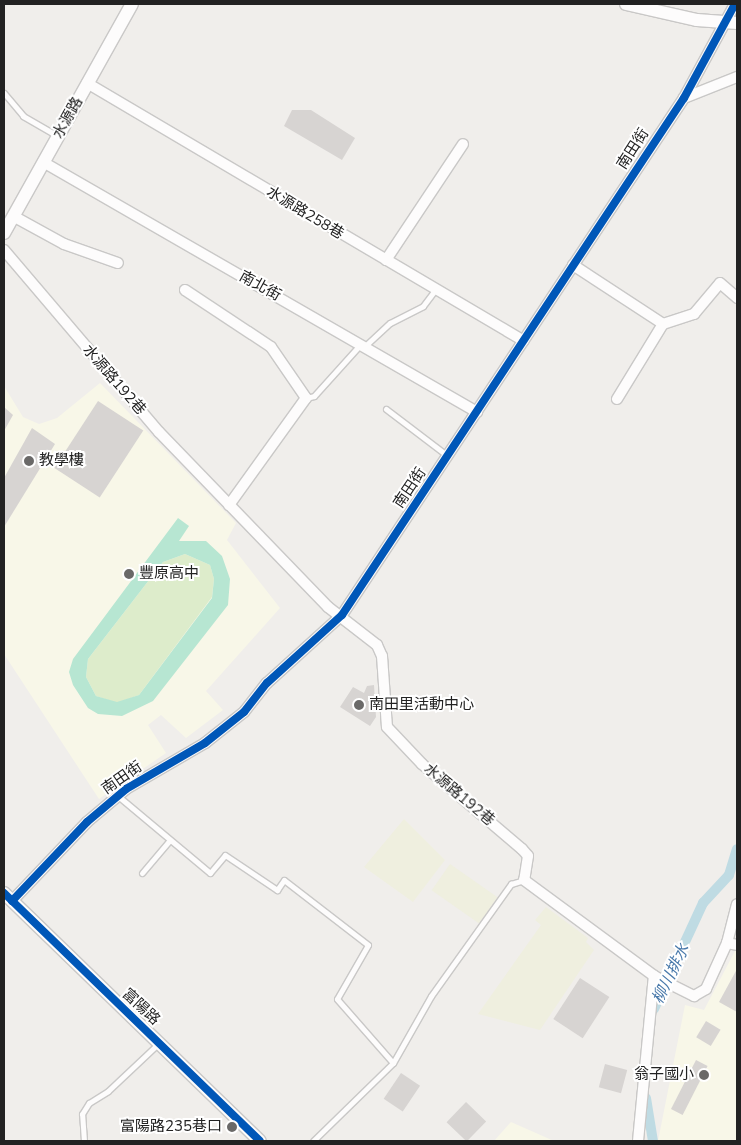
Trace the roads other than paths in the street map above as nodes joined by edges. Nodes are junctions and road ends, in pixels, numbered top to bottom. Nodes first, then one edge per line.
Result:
1 (132, 4) edge
2 (626, 4) edge
3 (735, 4) edge
4 (733, 23) edge
5 (737, 77) edge
6 (87, 83) junction
7 (4, 93) edge
8 (684, 98) junction
9 (57, 136) junction
10 (463, 144) dead end
11 (43, 162) junction
12 (13, 216) junction
13 (4, 233) edge
14 (4, 250) edge
15 (386, 260) junction
16 (118, 263) dead end
17 (573, 265) junction
18 (436, 289) junction
19 (186, 290) dead end
20 (737, 298) edge
21 (664, 324) junction
22 (524, 340) junction
23 (363, 345) junction
24 (306, 398) junction
25 (617, 399) dead end
26 (386, 409) dead end
27 (477, 412) junction
28 (448, 456) junction
29 (229, 505) junction
30 (342, 615) junction
31 (118, 796) junction
32 (170, 840) junction
33 (142, 873) dead end
34 (524, 880) junction
35 (8, 897) edge
36 (737, 904) edge
37 (732, 944) edge
38 (654, 976) junction
39 (159, 1043) junction
40 (393, 1063) junction
41 (84, 1141) edge
42 (260, 1141) edge
43 (313, 1141) edge
44 (638, 1141) edge

1 - 6 street, 水源路
2 - 4 street
3 - 4 street, 南田街
4 - 8 street, 南田街
5 - 8 street
6 - 9 street, 水源路
6 - 15 street, 水源路258巷
7 - 9 lane
8 - 17 street, 南田街
9 - 11 street, 水源路
10 - 15 street
11 - 12 street, 水源路
11 - 23 street, 南北街
12 - 13 street, 水源路
12 - 16 street
14 - 29 street, 水源路192巷
15 - 18 street, 水源路258巷
17 - 21 street
17 - 22 street, 南田街
18 - 22 street, 水源路258巷
18 - 23 lane
19 - 24 street
20 - 21 street
21 - 25 street
22 - 27 street, 南田街
23 - 24 lane
23 - 27 street, 南北街
24 - 29 street
26 - 28 lane
27 - 28 street, 南田街
28 - 30 street, 南田街
29 - 30 street, 水源路192巷
30 - 31 street, 南田街
30 - 34 street, 水源路192巷
31 - 32 lane
31 - 35 street, 南田街
32 - 33 lane
32 - 40 lane
34 - 38 street
34 - 40 lane
35 - 39 street, 富陽路
36 - 37 street
37 - 38 street
38 - 44 street
39 - 41 lane
39 - 42 street, 富陽路
40 - 43 lane

